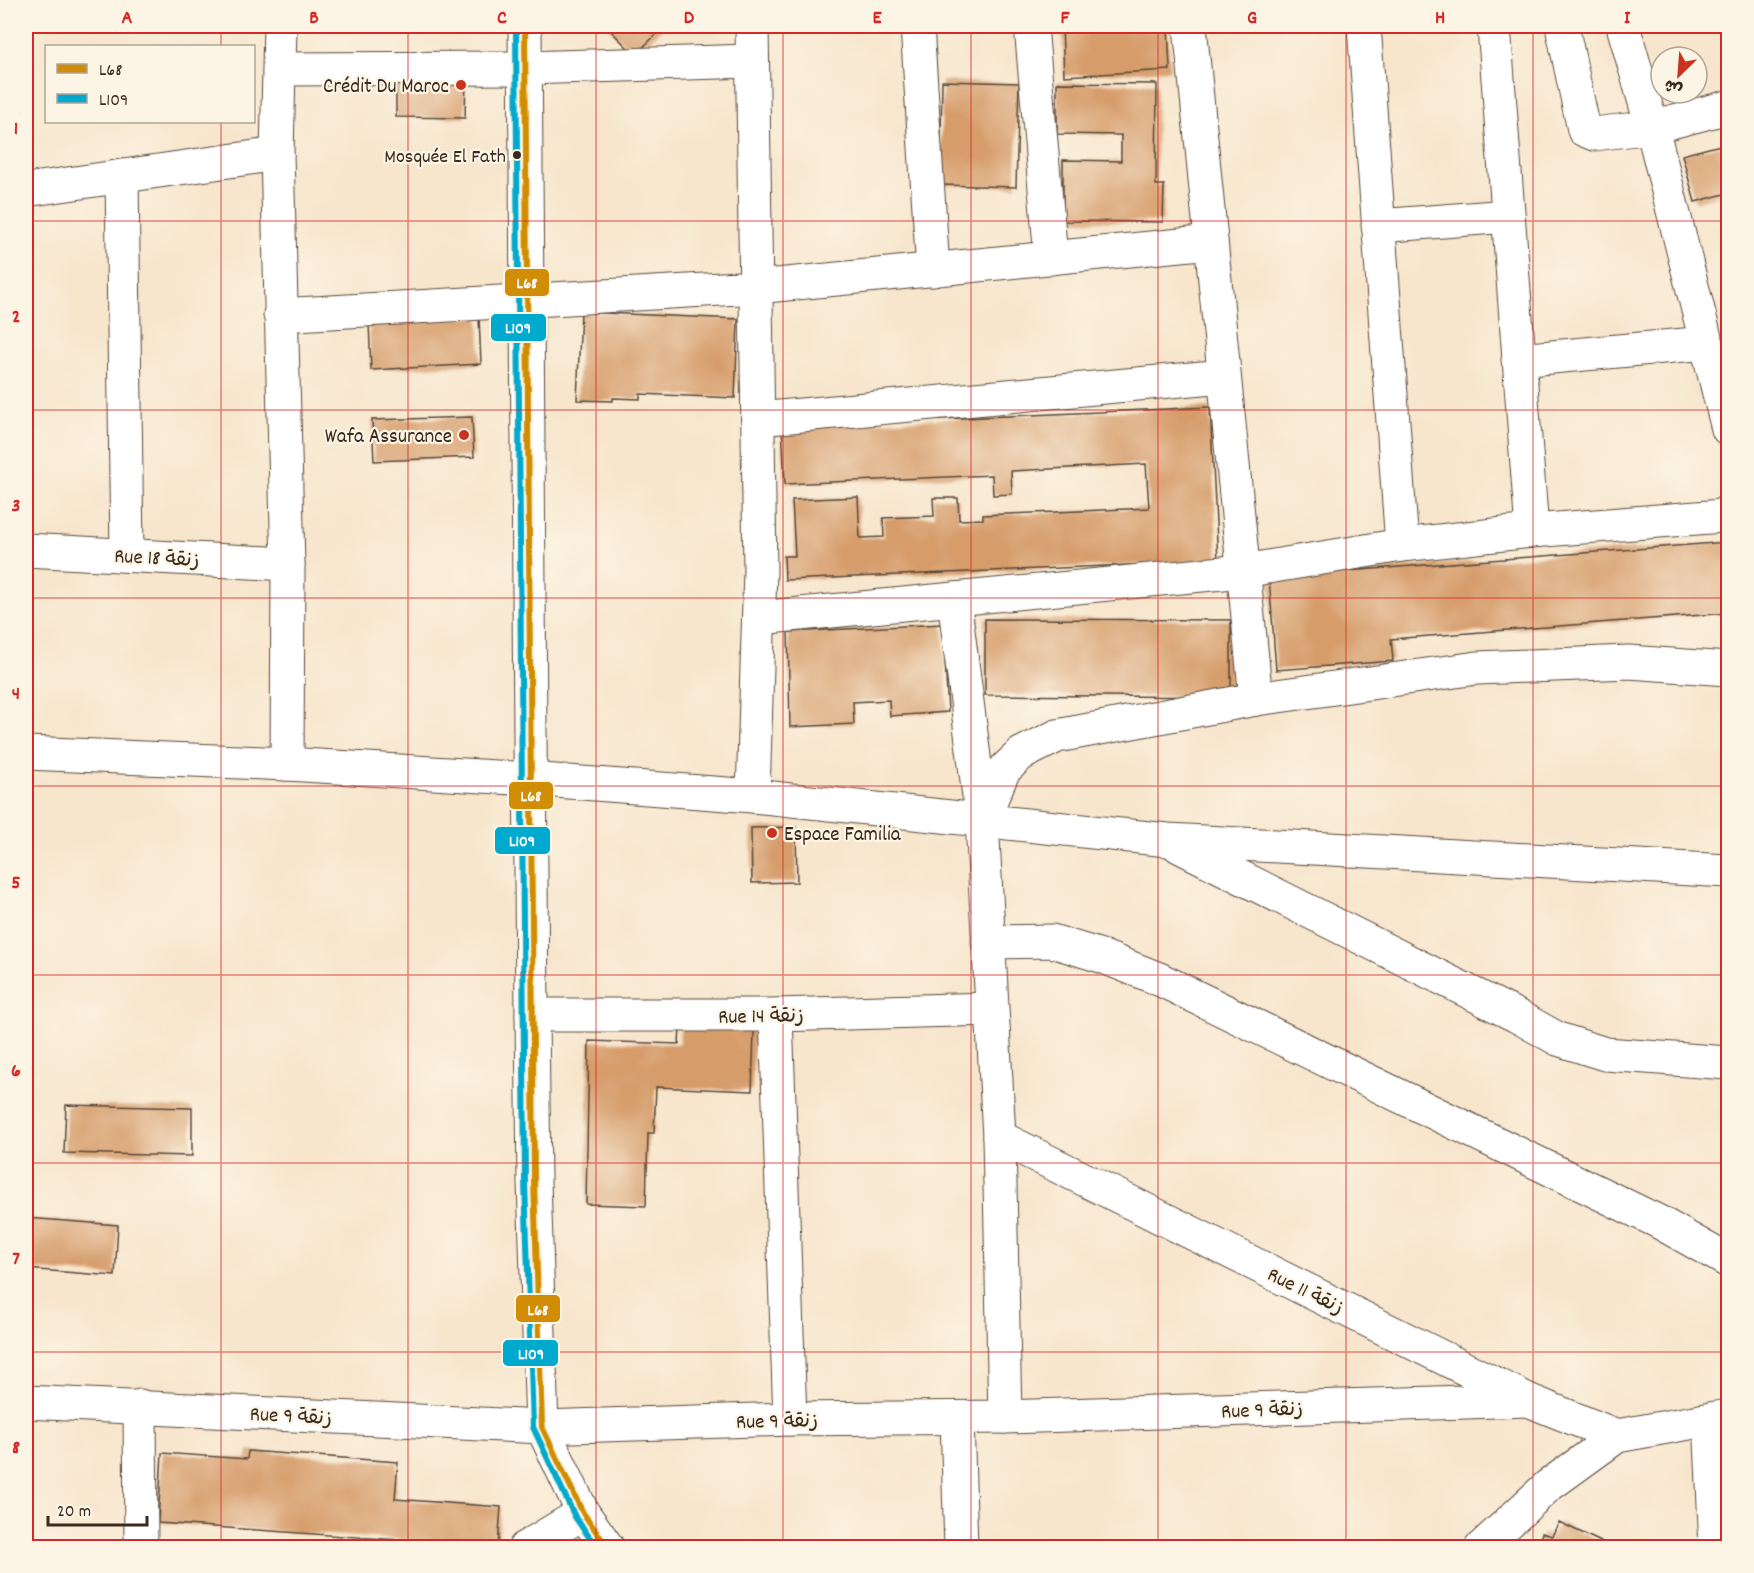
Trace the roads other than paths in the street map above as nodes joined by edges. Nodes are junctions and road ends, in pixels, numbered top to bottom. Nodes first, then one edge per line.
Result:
1 (280, 26) edge
2 (525, 26) edge
3 (758, 26) edge
4 (917, 26) edge
5 (1031, 26) edge
6 (1190, 26) edge
7 (1364, 26) edge
8 (1494, 26) edge
9 (1562, 26) edge
10 (1623, 26) edge
11 (752, 60) junction
12 (525, 68) junction
13 (280, 69) junction
14 (1728, 107) edge
15 (1652, 127) junction
16 (277, 154) junction
17 (122, 176) junction
18 (26, 189) edge
19 (1508, 216) junction
20 (1378, 226) junction
21 (1211, 242) junction
22 (1051, 258) junction
23 (933, 270) junction
24 (756, 287) junction
25 (526, 300) junction
26 (280, 315) junction
27 (1707, 343) junction
28 (1518, 360) junction
29 (1224, 376) junction
30 (758, 419) junction
31 (1728, 429) edge
32 (1728, 511) edge
33 (1532, 531) junction
34 (1402, 545) junction
35 (26, 550) edge
36 (127, 555) junction
37 (288, 564) junction
38 (1243, 571) junction
39 (954, 599) junction
40 (759, 618) junction
41 (1728, 669) edge
42 (1256, 699) junction
43 (26, 753) edge
44 (286, 764) junction
45 (529, 779) junction
46 (753, 796) junction
47 (982, 820) junction
48 (1168, 840) junction
49 (1728, 871) edge
50 (988, 942) junction
51 (991, 1009) junction
52 (532, 1015) junction
53 (776, 1016) junction
54 (1728, 1063) edge
55 (999, 1137) junction
56 (1728, 1260) edge
57 (1528, 1400) junction
58 (26, 1402) edge
59 (140, 1406) junction
60 (1005, 1417) junction
61 (957, 1418) junction
62 (1719, 1418) edge
63 (790, 1419) junction
64 (542, 1428) junction
65 (1617, 1436) junction
66 (583, 1513) junction
67 (1487, 1545) edge
68 (141, 1548) edge
69 (525, 1548) edge
70 (608, 1548) edge
71 (961, 1548) edge
72 (1716, 1548) edge

1 - 13 street
2 - 12 street
3 - 11 street
4 - 23 street
5 - 22 street
6 - 21 street
7 - 20 street
8 - 19 street
9 - 15 street
10 - 15 street
11 - 12 street
11 - 24 street
12 - 13 street
12 - 25 street
13 - 16 street
14 - 15 street
15 - 27 street
16 - 17 street
16 - 26 street
17 - 18 street
17 - 36 street
19 - 20 street
19 - 28 street
20 - 34 street
21 - 22 street
21 - 29 street
22 - 23 street
23 - 24 street
24 - 25 street
24 - 30 street
25 - 26 street
25 - 45 street
26 - 37 street
27 - 28 street
27 - 31 street
28 - 33 street
29 - 30 street
29 - 38 street
30 - 40 street
32 - 33 street
33 - 34 street
34 - 38 street
35 - 36 street, Rue 18 زنقة
36 - 37 street, Rue 18 زنقة
37 - 44 street
38 - 39 street
38 - 42 street
39 - 40 street
39 - 47 street
40 - 46 street
41 - 42 street
42 - 47 street
43 - 44 street
44 - 45 street
45 - 46 street
45 - 52 street
46 - 47 street
47 - 48 street
47 - 50 street
48 - 49 street
48 - 54 street
50 - 51 street
50 - 56 street
51 - 53 street, Rue 14 زنقة
51 - 55 street
52 - 53 street, Rue 14 زنقة
52 - 64 street
53 - 63 street
55 - 57 street, Rue 11 زنقة
55 - 60 street
57 - 60 street, Rue 9 زنقة
57 - 65 street, Rue 11 زنقة
58 - 59 street, Rue 9 زنقة
59 - 64 street, Rue 9 زنقة
59 - 68 street
60 - 61 street, Rue 9 زنقة
61 - 63 street, Rue 9 زنقة
61 - 71 street
62 - 65 street
62 - 72 street
63 - 64 street, Rue 9 زنقة
64 - 66 street
65 - 67 street
66 - 69 street
66 - 70 street

